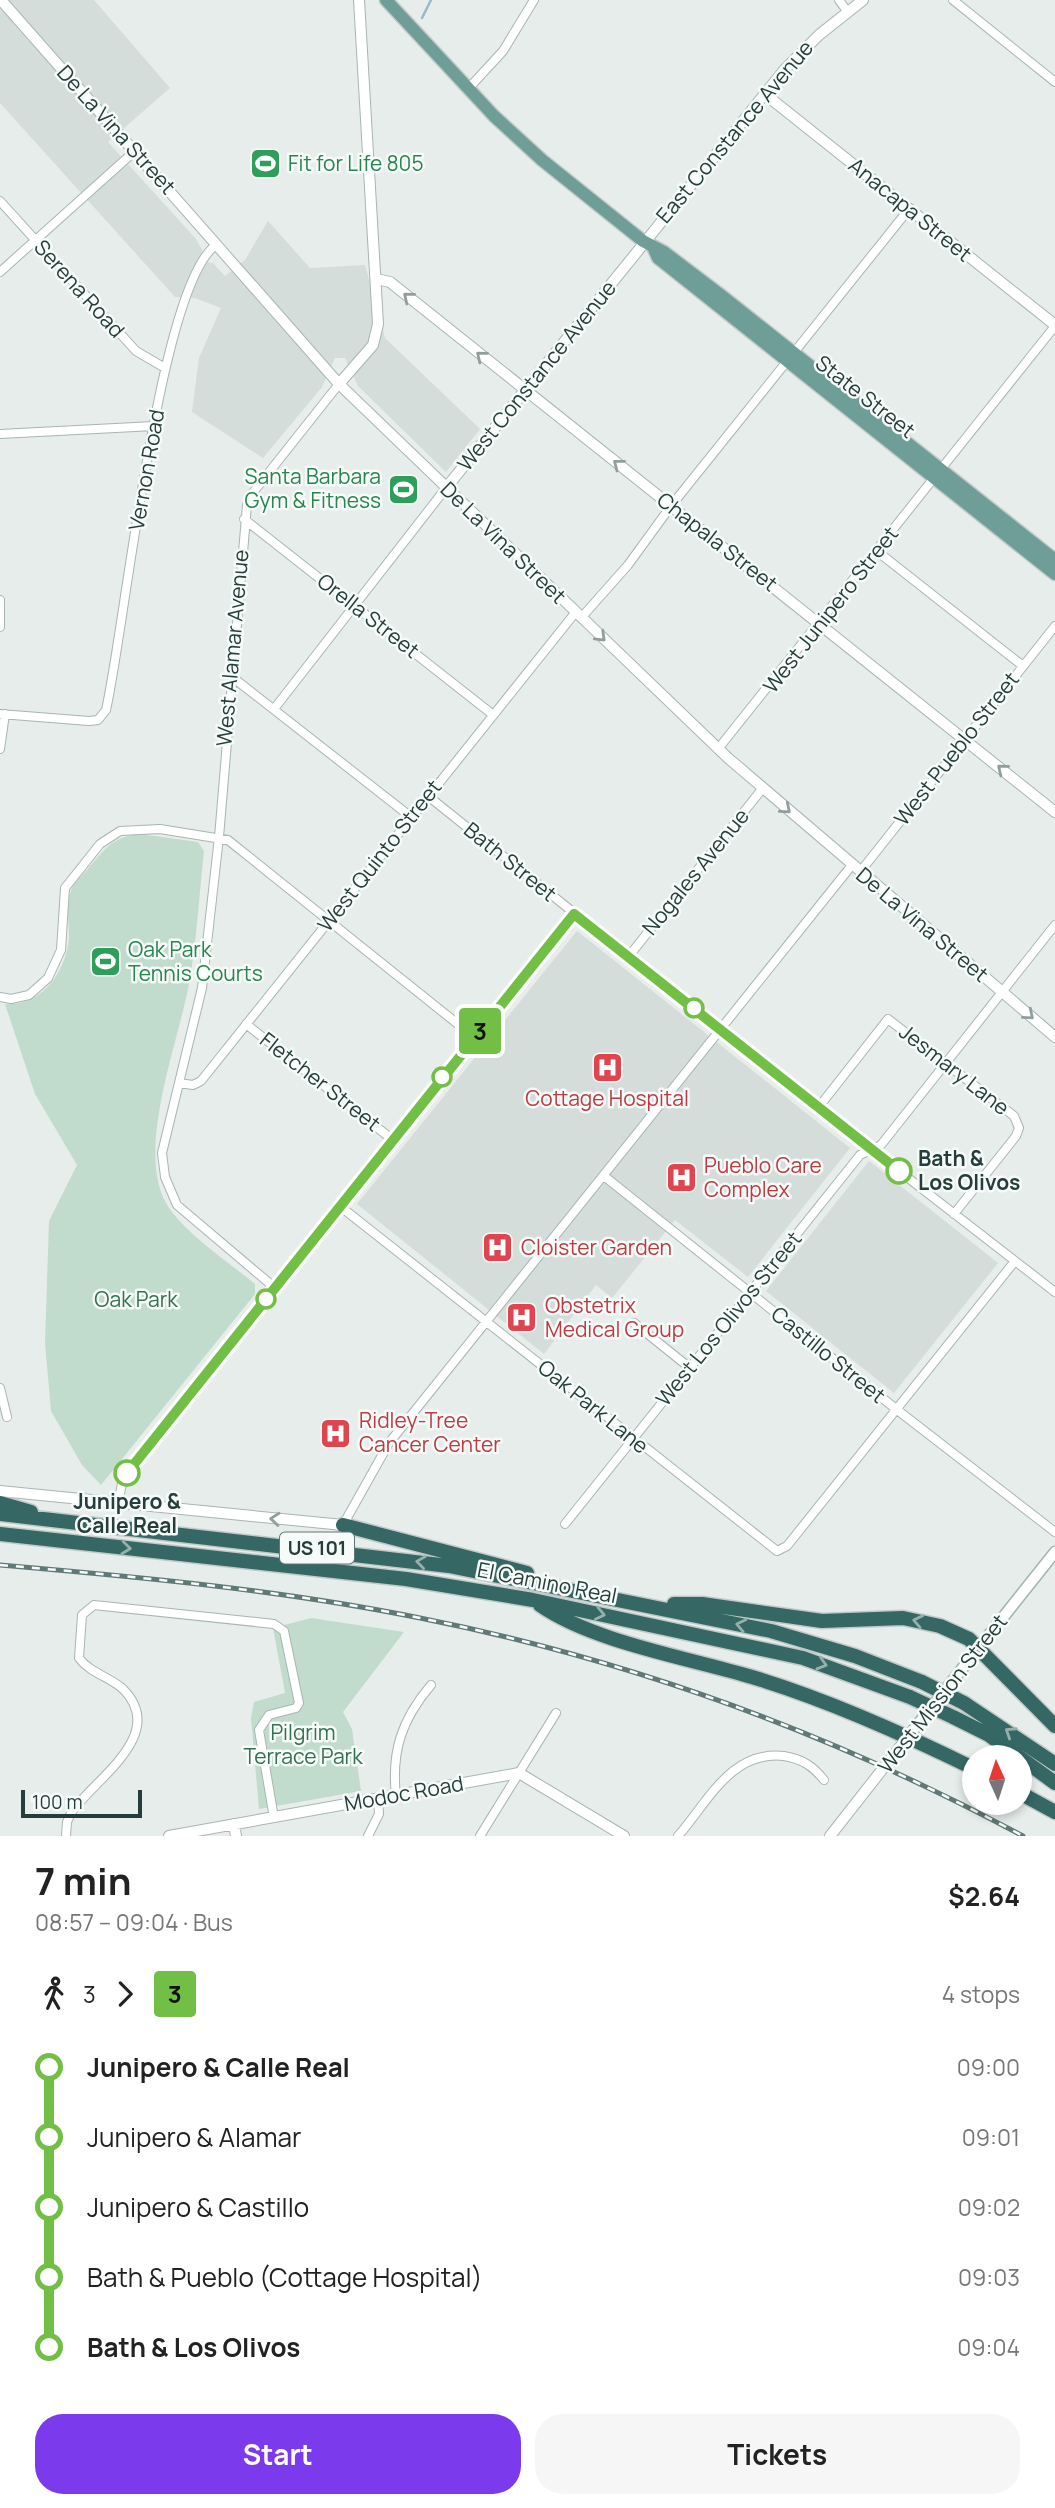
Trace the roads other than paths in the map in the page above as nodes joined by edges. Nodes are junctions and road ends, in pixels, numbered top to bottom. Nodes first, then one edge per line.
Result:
1 (1, 0) edge
2 (359, 0) edge
3 (386, 0) edge
4 (534, 0) edge
5 (839, 0) edge
6 (863, 0) edge
7 (953, 0) edge
8 (847, 10) junction
9 (1055, 82) edge
10 (468, 89) junction
11 (766, 95) junction
12 (136, 150) junction
13 (0, 201) edge
14 (909, 209) junction
15 (35, 240) junction
16 (216, 244) junction
17 (648, 245) junction
18 (0, 272) edge
19 (376, 279) junction
20 (1055, 326) edge
21 (790, 358) junction
22 (165, 368) junction
23 (339, 384) junction
24 (525, 390) junction
25 (154, 426) junction
26 (0, 434) edge
27 (937, 472) junction
28 (446, 488) junction
29 (671, 506) junction
30 (244, 519) junction
31 (878, 552) junction
32 (1055, 561) edge
33 (1055, 574) edge
34 (0, 600) edge
35 (354, 604) junction
36 (578, 615) junction
37 (820, 625) junction
38 (1055, 626) edge
39 (0, 627) edge
40 (1023, 666) junction
41 (231, 676) junction
42 (274, 709) junction
43 (3, 714) edge
44 (492, 714) junction
45 (965, 740) junction
46 (0, 749) edge
47 (719, 749) junction
48 (762, 789) junction
49 (428, 796) junction
50 (1055, 812) edge
51 (411, 817) junction
52 (219, 837) junction
53 (856, 869) junction
54 (574, 914) junction
55 (328, 922) junction
56 (1055, 925) edge
57 (629, 956) junction
58 (1002, 993) junction
59 (0, 997) edge
60 (246, 1024) junction
61 (721, 1030) junction
62 (474, 1037) junction
63 (1055, 1037) edge
64 (947, 1062) junction
65 (179, 1083) junction
66 (818, 1108) junction
67 (393, 1140) junction
68 (871, 1149) junction
69 (604, 1176) junction
70 (341, 1207) junction
71 (954, 1214) junction
72 (1015, 1261) junction
73 (275, 1288) junction
74 (1055, 1292) edge
75 (750, 1293) junction
76 (487, 1322) junction
77 (634, 1323) dead end
78 (690, 1368) junction
79 (0, 1388) edge
80 (896, 1409) junction
81 (7, 1417) dead end
82 (633, 1439) junction
83 (0, 1491) edge
84 (0, 1503) edge
85 (118, 1504) junction
86 (0, 1514) edge
87 (48, 1520) junction
88 (565, 1524) dead end
89 (343, 1525) junction
90 (1055, 1532) edge
91 (3, 1534) edge
92 (1055, 1552) edge
93 (584, 1592) junction
94 (533, 1600) junction
95 (644, 1604) junction
96 (979, 1648) junction
97 (431, 1685) dead end
98 (556, 1713) dead end
99 (1055, 1726) edge
100 (907, 1738) junction
101 (962, 1763) edge
102 (1055, 1764) edge
103 (519, 1773) junction
104 (824, 1780) dead end
105 (1055, 1783) edge
106 (396, 1796) junction
107 (378, 1799) junction
108 (1032, 1800) edge
109 (1055, 1812) edge
110 (274, 1818) junction
111 (234, 1825) junction
112 (833, 1835) edge
113 (66, 1836) edge
114 (169, 1836) edge
115 (236, 1836) edge
116 (368, 1836) edge
117 (480, 1836) edge
118 (624, 1836) edge
119 (678, 1836) edge

1 - 12 street, De La Vina Street
2 - 19 street, West Alamar Avenue
3 - 10 main road, State Street
4 - 10 street
5 - 8 street
6 - 8 street, East Constance Avenue
7 - 9 street
8 - 11 street, East Constance Avenue
10 - 17 main road, State Street
11 - 14 street, Anacapa Street
11 - 17 street, East Constance Avenue
12 - 15 street
12 - 16 street, De La Vina Street
13 - 15 street, Serena Road
14 - 20 street, Anacapa Street
14 - 21 street, West Quinto Street
15 - 18 street
15 - 22 street, Serena Road
16 - 22 street, Vernon Road
16 - 23 street, De La Vina Street
17 - 21 main road, State Street
17 - 24 street, West Constance Avenue
19 - 23 street, West Alamar Avenue
24 -> 19 street, Chapala Street
20 - 27 street, West Junipero Street
21 - 27 main road, State Street
21 - 29 street, West Quinto Street
22 - 25 street, Vernon Road
23 - 28 street, De La Vina Street
23 - 30 street, West Alamar Avenue
24 - 28 street, West Constance Avenue
29 -> 24 street, Chapala Street
25 - 26 street
25 - 43 street, Vernon Road
27 - 31 street, West Junipero Street
27 - 32 main road, State Street
27 - 33 main road, State Street
28 - 35 street, West Constance Avenue
28 - 36 street, De La Vina Street
29 - 36 street, West Quinto Street
29 - 37 street, Chapala Street
30 - 35 street, Orella Street
30 - 41 street, West Alamar Avenue
31 - 37 street, West Junipero Street
31 - 40 street
34 - 39 street
35 - 42 street, West Constance Avenue
35 - 44 street, Orella Street
36 - 44 street, West Quinto Street
36 -> 47 street, De La Vina Street
37 - 45 street, Chapala Street
37 - 47 street, West Junipero Street
38 - 40 street, West Pueblo Street
40 - 45 street, West Pueblo Street
41 - 42 street
41 - 52 street, West Alamar Avenue
42 - 51 street
43 - 46 street
44 - 49 street, West Quinto Street
50 -> 45 street, Chapala Street
45 - 53 street, West Pueblo Street
47 - 48 street, De La Vina Street
48 -> 53 street, De La Vina Street
48 - 57 street, Nogales Avenue
49 - 51 street, West Quinto Street
49 - 54 street, Bath Street
51 - 55 street, West Quinto Street
52 - 55 street
52 - 59 street
52 - 65 street, West Alamar Avenue
53 - 58 street, De La Vina Street
53 - 61 street, West Pueblo Street
54 - 57 street, Bath Street
54 - 62 street
55 - 60 street, West Quinto Street
55 - 62 street
56 - 58 street, West Los Olivos Street
57 - 61 street, Bath Street
58 -> 63 street, De La Vina Street
58 - 64 street, West Los Olivos Street
60 - 65 street, West Quinto Street
60 - 67 street, Fletcher Street
61 - 66 street, Bath Street
61 - 69 street, West Pueblo Street
62 - 67 street
64 - 66 street, Jesmary Lane
64 - 68 street, West Los Olivos Street
64 - 71 street, Jesmary Lane
65 - 73 street, West Alamar Avenue
66 - 68 street, Bath Street
67 - 70 street
68 - 71 street, Bath Street
68 - 75 street, West Los Olivos Street
69 - 75 street, Castillo Street
69 - 76 street, West Pueblo Street
70 - 73 street
70 - 76 street, Oak Park Lane
71 - 72 street, Bath Street
72 - 74 street, Bath Street
72 - 80 street
73 - 85 street
75 - 78 street, West Los Olivos Street
75 - 80 street, Castillo Street
76 - 82 street, Oak Park Lane
76 - 89 street, West Pueblo Street
77 - 78 street
78 - 82 street, West Los Olivos Street
79 - 81 street
80 - 82 street, Oak Park Lane
80 - 90 street, Castillo Street
82 - 88 street, West Los Olivos Street
83 - 85 street
84 - 87 highway
89 -> 85 street
86 - 87 highway, El Camino Real / US 101
93 -> 87 highway, El Camino Real / US 101
89 - 93 highway
91 -> 94 highway, El Camino Real / US 101
92 - 96 main road, West Mission Street
93 - 95 highway, El Camino Real / US 101
94 - 100 highway
94 -> 105 highway, El Camino Real / US 101, bridge
96 -> 95 highway
102 -> 95 highway, El Camino Real / US 101, bridge
96 - 99 highway
96 - 100 main road, West Mission Street
97 - 106 street
98 - 103 street
100 - 101 highway
100 - 112 street, West Mission Street
103 - 106 street, Modoc Road
103 - 117 street
103 - 118 street
104 - 119 street
106 - 107 street, Modoc Road
107 - 110 street, Modoc Road
107 - 116 street
108 - 109 highway
110 - 111 street, Modoc Road
110 - 113 street
111 - 114 street, Modoc Road
111 - 115 street

